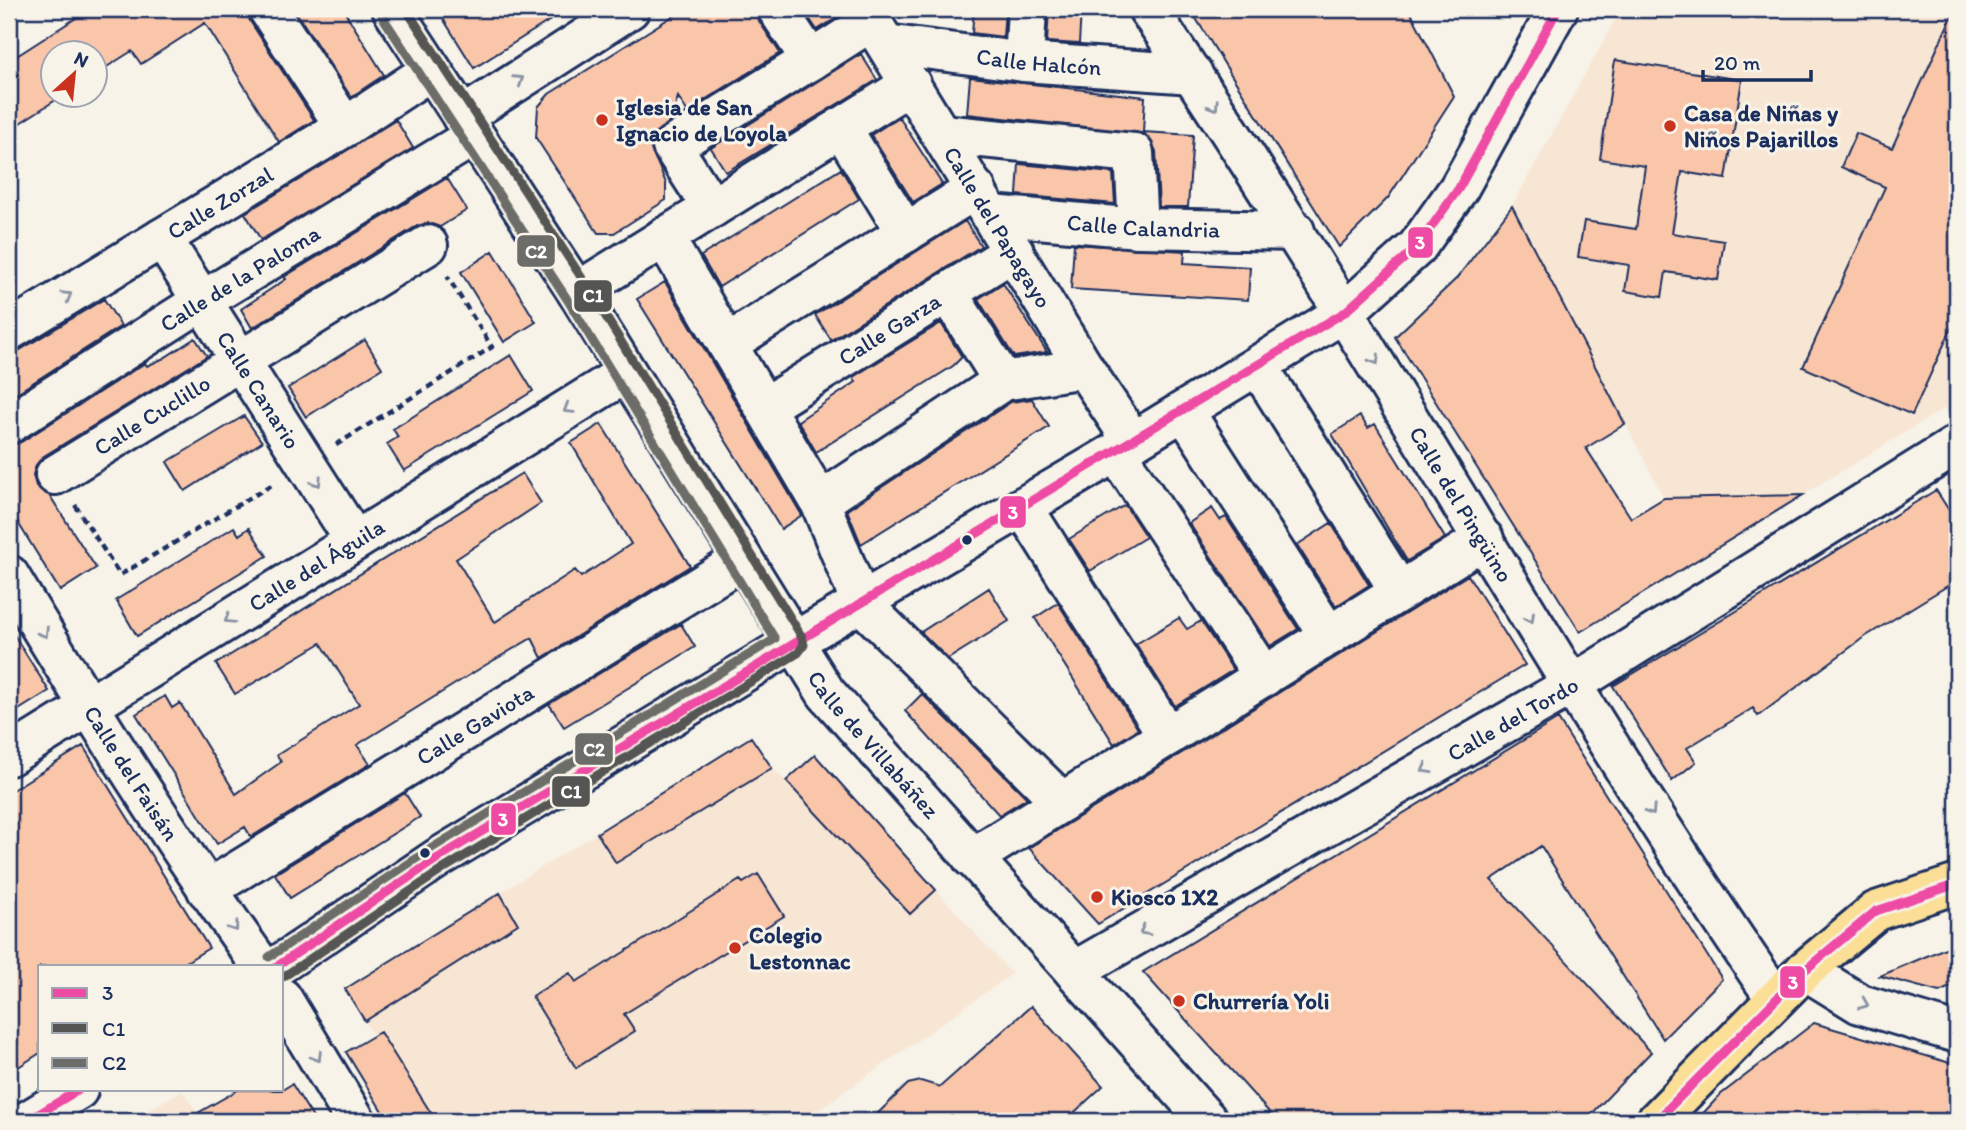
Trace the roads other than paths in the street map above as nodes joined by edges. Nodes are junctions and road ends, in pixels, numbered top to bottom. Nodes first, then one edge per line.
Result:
1 (268, 9) edge
2 (392, 9) edge
3 (630, 9) edge
4 (777, 9) edge
5 (1027, 9) edge
6 (1148, 9) edge
7 (1558, 9) edge
8 (874, 25) edge
9 (811, 60) junction
10 (1024, 62) junction
11 (430, 71) junction
12 (1193, 74) junction
13 (911, 84) junction
14 (468, 126) junction
15 (345, 127) junction
16 (841, 127) junction
17 (942, 134) junction
18 (984, 202) junction
19 (712, 208) junction
20 (1138, 228) junction
21 (1295, 231) junction
22 (906, 233) junction
23 (664, 237) junction
24 (162, 238) junction
25 (428, 245) road end
26 (1014, 251) junction
27 (577, 292) junction
28 (948, 293) junction
29 (202, 301) junction
30 (1345, 312) junction
31 (9, 331) edge
32 (727, 344) junction
33 (239, 361) junction
34 (1258, 366) junction
35 (1084, 368) junction
36 (626, 373) junction
37 (1003, 381) junction
38 (765, 407) junction
39 (1184, 411) junction
40 (9, 424) edge
41 (1124, 447) junction
42 (1953, 457) edge
43 (55, 475) road end
44 (820, 502) junction
45 (1023, 507) junction
46 (1484, 539) junction
47 (355, 541) junction
48 (742, 560) junction
49 (9, 575) edge
50 (1400, 592) junction
51 (861, 603) junction
52 (1329, 636) junction
53 (792, 643) junction
54 (1264, 677) junction
55 (1570, 686) junction
56 (87, 706) junction
57 (1168, 736) junction
58 (9, 756) edge
59 (1062, 802) junction
60 (972, 858) junction
61 (1957, 884) edge
62 (207, 890) junction
63 (261, 965) edge
64 (279, 965) edge
65 (1805, 970) junction
66 (1074, 971) junction
67 (1776, 999) junction
68 (284, 1001) edge
69 (1957, 1033) edge
70 (75, 1092) edge
71 (27, 1121) edge
72 (356, 1121) edge
73 (1208, 1121) edge
74 (1656, 1121) edge

1 - 15 street
2 - 11 street, Calle de Villabáñez
14 -> 3 street, Calle de la Paloma
4 - 9 street
5 - 10 street
6 - 12 street, Calle del Pingüino
7 - 30 street
8 - 9 street
8 - 10 street, Calle Halcón
8 - 13 street, Calle del Papagayo
9 - 19 street
10 - 12 street, Calle Halcón
11 - 14 street, Calle de Villabáñez
11 - 15 street, Calle Zorzal
12 -> 21 street, Calle del Pingüino
13 - 16 street
13 - 17 street, Calle del Papagayo
14 - 27 street, Calle de Villabáñez
14 - 29 street, Calle de la Paloma
15 - 24 street, Calle Zorzal
16 - 19 street
16 - 22 street
17 - 18 street, Calle del Papagayo
17 - 20 street
18 - 20 street, Calle Calandria
18 - 22 street
18 - 26 street, Calle del Papagayo
19 - 23 street
20 - 21 street, Calle Calandria
21 - 30 street, Calle del Pingüino
22 - 32 street
23 - 27 street
23 - 32 street
24 - 29 street, Calle Canario
31 -> 24 street, Calle Zorzal
25 - 33 street, Calle Cuclillo
26 - 28 street, Calle Garza
26 - 35 street, Calle del Papagayo
27 - 36 street, Calle de Villabáñez
28 - 37 street
28 - 38 street, Calle Garza
29 - 33 street, Calle Canario
29 - 40 street, Calle de la Paloma
30 - 34 street
30 -> 46 street, Calle del Pingüino
32 - 38 street
33 - 43 street, Calle Cuclillo
33 -> 47 street, Calle Canario
34 - 39 street
34 - 50 street
35 - 37 street
35 - 41 street, Calle del Papagayo
36 -> 47 street, Calle del Águila
36 - 48 street, Calle de Villabáñez
37 - 44 street
38 - 44 street
39 - 41 street
39 - 52 street
41 - 45 street
41 - 54 street, Calle del Papagayo
42 - 55 street, Calle del Tordo
44 - 51 street
45 - 51 street
45 - 57 street
46 - 50 street
46 -> 55 street, Calle del Pingüino
47 -> 56 street, Calle del Águila
48 - 53 street, Calle de Villabáñez
48 - 62 street, Calle Gaviota
49 -> 56 street, Calle del Faisán
50 - 52 street
51 - 53 street
51 - 59 street
52 - 54 street
53 - 60 street, Calle de Villabáñez
53 - 64 street
54 - 57 street
55 -> 66 street, Calle del Tordo
55 -> 67 street, Calle del Pingüino
56 - 58 street, Calle del Águila
56 - 62 street, Calle del Faisán
57 - 59 street
59 - 60 street
60 - 66 street, Calle de Villabáñez
61 - 65 main road
62 -> 63 street, Calle del Faisán
65 - 67 main road
65 -> 69 street
66 - 73 street, Calle de Villabáñez
67 - 74 main road
68 -> 72 street
70 - 71 street

